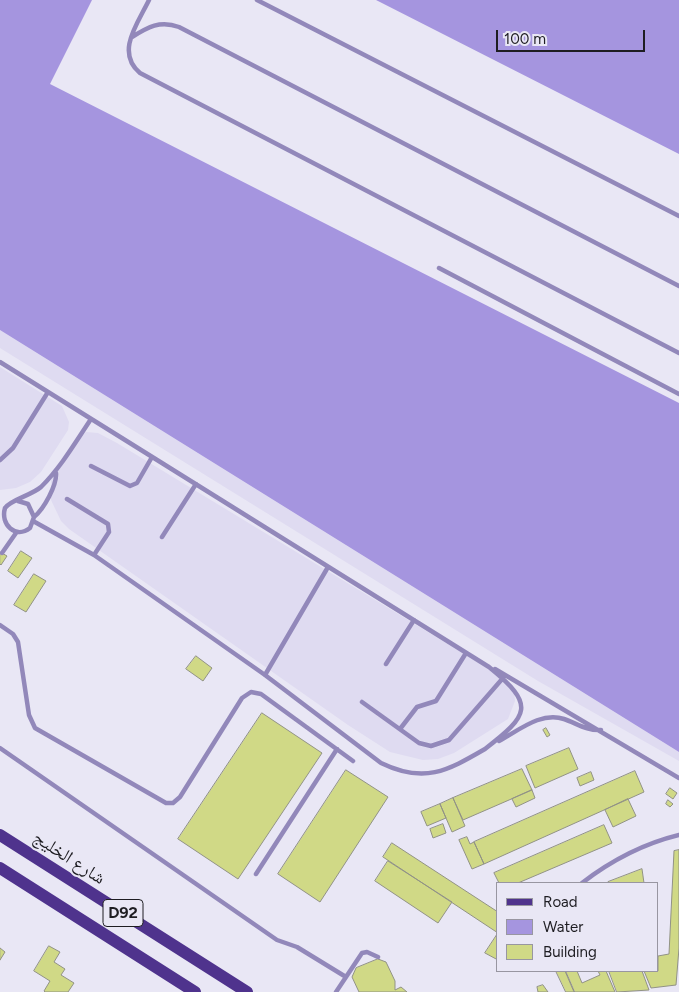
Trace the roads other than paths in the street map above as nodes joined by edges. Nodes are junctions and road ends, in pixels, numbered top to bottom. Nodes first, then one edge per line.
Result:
1 (149, 0) edge
2 (257, 0) edge
3 (132, 37) junction
4 (679, 216) edge
5 (439, 268) dead end
6 (679, 286) edge
7 (679, 353) edge
8 (0, 362) edge
9 (48, 392) junction
10 (679, 394) edge
11 (91, 419) junction
12 (152, 457) junction
13 (0, 460) edge
14 (91, 466) dead end
15 (56, 473) junction
16 (196, 484) junction
17 (67, 498) dead end
18 (18, 501) junction
19 (1, 512) edge
20 (34, 519) junction
21 (2, 524) edge
22 (16, 533) junction
23 (162, 537) dead end
24 (2, 553) dead end
25 (94, 555) junction
26 (328, 566) junction
27 (414, 620) junction
28 (0, 625) edge
29 (466, 653) junction
30 (386, 664) dead end
31 (489, 667) junction
32 (264, 675) junction
33 (503, 678) junction
34 (362, 702) dead end
35 (400, 729) junction
36 (601, 730) junction
37 (0, 748) edge
38 (485, 749) junction
39 (336, 750) junction
40 (353, 761) dead end
41 (679, 778) edge
42 (679, 834) edge
43 (0, 835) edge
44 (0, 868) edge
45 (256, 874) dead end
46 (583, 882) edge
47 (378, 957) dead end
48 (346, 977) junction
49 (195, 992) edge
50 (246, 992) edge
51 (336, 992) edge

1 - 3 lane
2 - 4 lane
3 - 6 lane
3 - 7 lane
5 - 10 lane
8 - 9 lane
9 - 11 lane
9 - 13 lane
11 - 12 lane
11 - 15 lane
12 - 14 lane
12 - 16 lane
15 - 18 lane
15 - 20 lane
16 - 23 lane
16 - 26 lane
17 - 25 lane
18 - 19 lane
18 - 20 lane
19 - 21 lane
20 - 22 lane
20 - 25 lane
21 - 22 lane
22 - 24 lane
25 - 32 lane
26 - 27 lane
26 - 32 lane
27 - 29 lane
27 - 30 lane
28 - 39 lane
29 - 31 lane
29 - 35 lane
31 - 33 lane
31 - 36 lane
32 - 38 lane
33 - 35 lane
33 - 38 lane
34 - 35 lane
36 - 38 lane
36 - 41 lane
37 - 48 lane
39 - 40 lane
39 - 45 lane
42 - 46 lane
43 - 50 main road, شارع الخليج / D92
44 - 49 main road, D92
47 - 48 lane
48 - 51 lane

